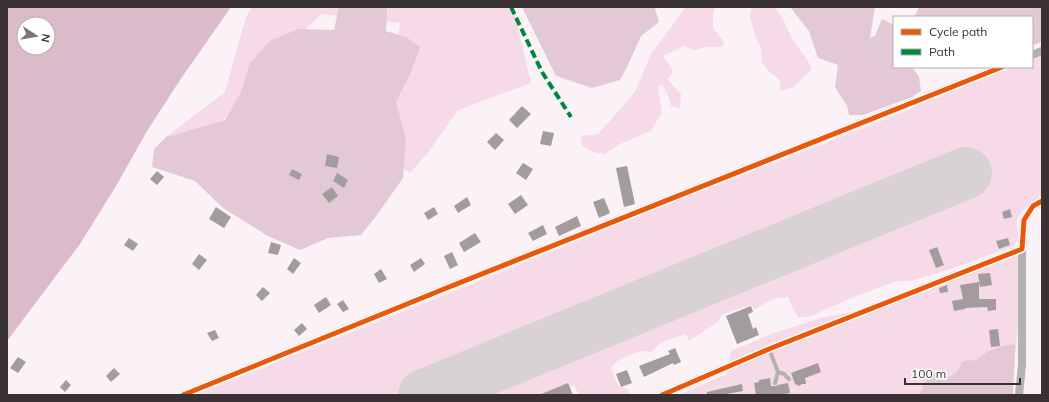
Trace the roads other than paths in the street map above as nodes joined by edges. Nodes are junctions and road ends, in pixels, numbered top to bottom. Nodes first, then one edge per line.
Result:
1 (999, 68) edge
2 (1042, 201) edge
3 (1022, 249) junction
4 (769, 349) junction
5 (778, 372) junction
6 (788, 379) dead end
7 (775, 383) dead end
8 (183, 395) edge
9 (662, 395) edge
10 (1019, 395) edge

1 - 8 street
2 - 3 street
3 - 4 street
3 - 10 street
4 - 5 lane
4 - 9 street
5 - 6 lane
5 - 7 lane

